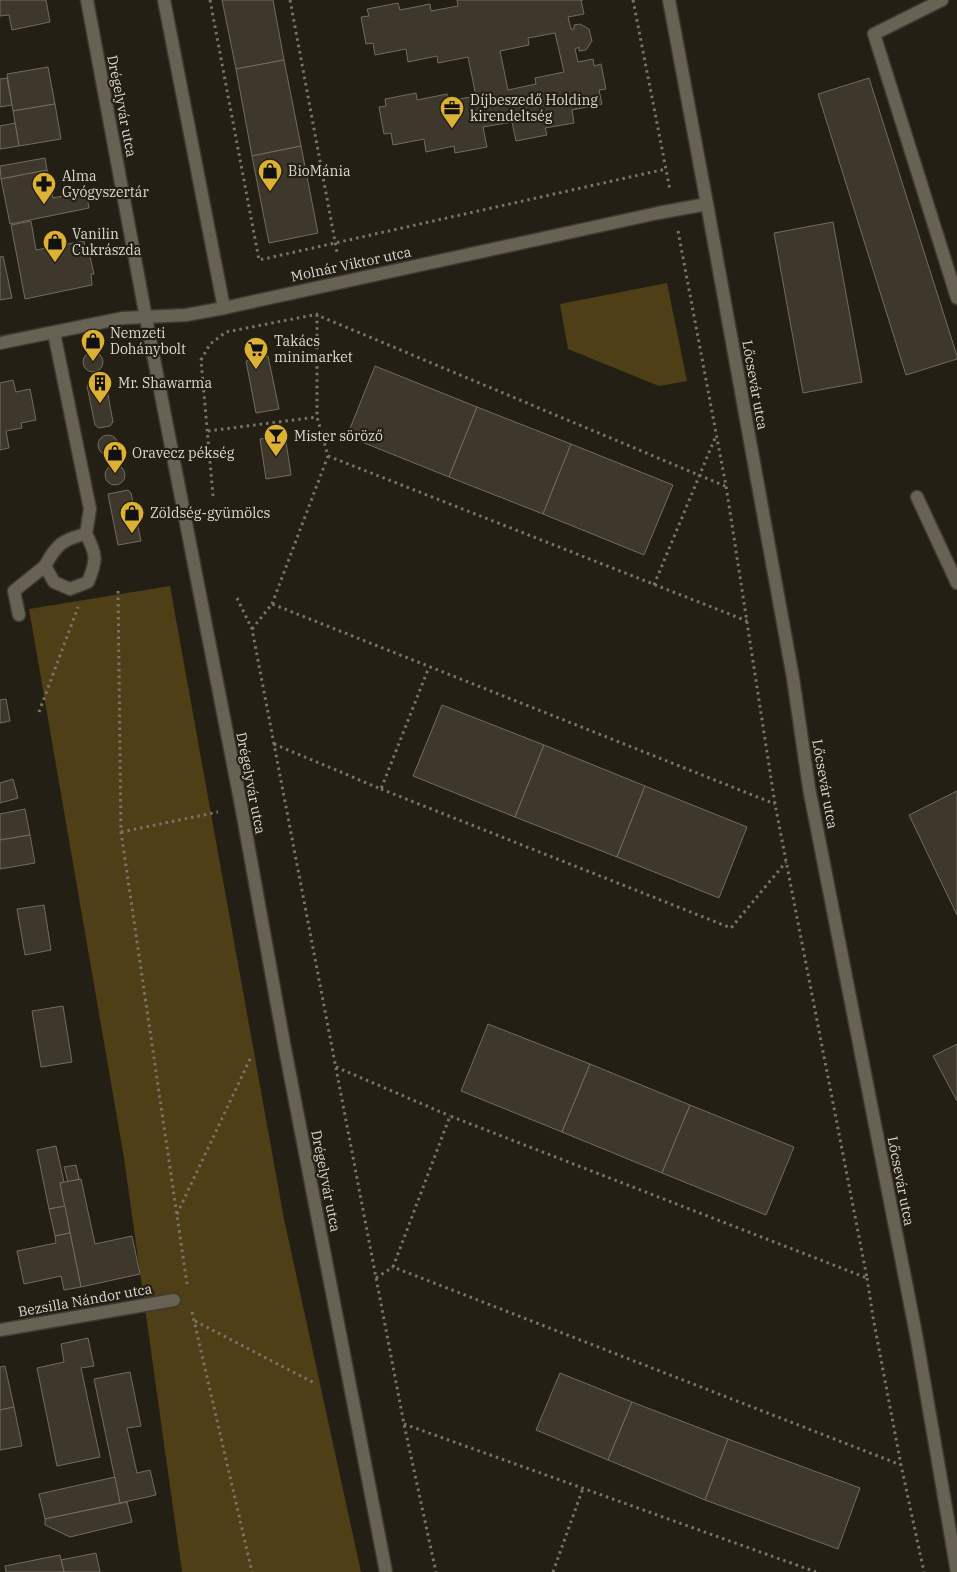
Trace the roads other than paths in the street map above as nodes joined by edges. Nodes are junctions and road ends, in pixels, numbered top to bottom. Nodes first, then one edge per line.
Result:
1 (87, 0) edge
2 (164, 0) edge
3 (668, 0) edge
4 (942, 0) edge
5 (707, 204) junction
6 (957, 298) edge
7 (224, 308) junction
8 (146, 318) junction
9 (54, 333) junction
10 (0, 343) edge
11 (917, 497) dead end
12 (86, 534) junction
13 (45, 566) junction
14 (957, 583) edge
15 (19, 614) dead end
16 (174, 1300) dead end
17 (0, 1330) edge
18 (386, 1572) edge
19 (957, 1572) edge

1 - 8 street, Drégelyvár utca
2 - 7 street
3 - 5 street, Lőcsevár utca
4 - 6 street
5 - 7 street, Molnár Viktor utca
5 - 19 street, Lőcsevár utca
7 - 8 street, Molnár Viktor utca
8 - 9 street, Molnár Viktor utca
8 - 18 street, Drégelyvár utca
9 - 10 street, Molnár Viktor utca
9 - 12 street
11 - 14 street
12 - 13 street
12 - 13 street
13 - 15 street
16 - 17 street, Bezsilla Nándor utca

